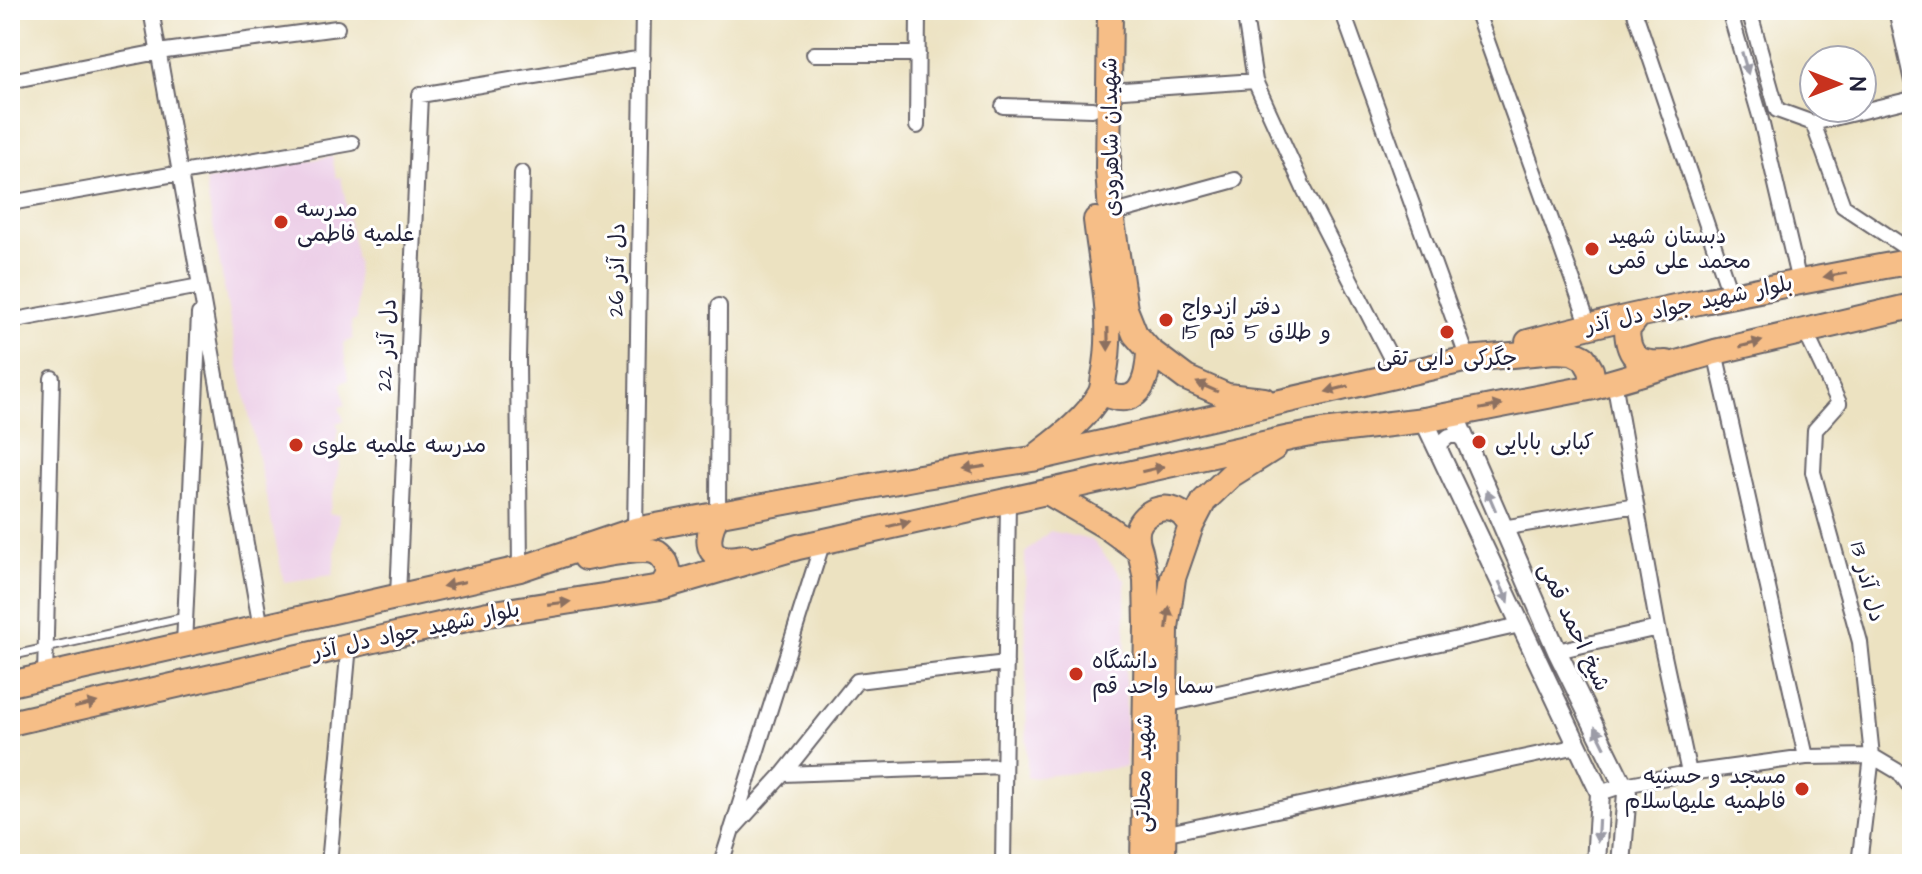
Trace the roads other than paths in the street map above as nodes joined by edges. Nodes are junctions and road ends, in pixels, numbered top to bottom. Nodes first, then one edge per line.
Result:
1 (151, 10) edge
2 (643, 10) edge
3 (918, 10) edge
4 (1094, 10) edge
5 (1110, 10) edge
6 (1244, 10) edge
7 (1342, 10) edge
8 (1476, 10) edge
9 (1634, 10) edge
10 (1729, 10) edge
11 (1749, 10) edge
12 (1896, 10) edge
13 (337, 28) dead end
14 (158, 52) junction
15 (814, 54) dead end
16 (918, 54) junction
17 (643, 58) junction
18 (10, 81) edge
19 (1255, 81) junction
20 (1912, 81) edge
21 (1912, 99) edge
22 (1100, 100) junction
23 (1003, 106) dead end
24 (1878, 107) edge
25 (1798, 118) edge
26 (1813, 124) edge
27 (917, 126) dead end
28 (352, 143) dead end
29 (180, 172) junction
30 (522, 173) dead end
31 (1235, 180) dead end
32 (10, 203) edge
33 (1111, 214) junction
34 (1912, 252) edge
35 (1912, 261) edge
36 (1799, 282) junction
37 (200, 286) junction
38 (1731, 296) junction
39 (719, 306) dead end
40 (1912, 306) edge
41 (1639, 315) junction
42 (10, 321) edge
43 (1589, 326) junction
44 (1805, 331) junction
45 (1149, 350) junction
46 (1715, 352) junction
47 (1468, 359) junction
48 (1683, 361) junction
49 (1399, 374) junction
50 (52, 378) dead end
51 (1604, 384) junction
52 (1101, 392) junction
53 (1282, 403) junction
54 (1454, 414) junction
55 (1424, 420) junction
56 (1290, 438) junction
57 (1465, 441) junction
58 (1440, 454) junction
59 (1032, 459) junction
60 (1049, 493) junction
61 (1008, 501) junction
62 (1636, 505) junction
63 (718, 514) junction
64 (1191, 526) junction
65 (1503, 528) junction
66 (635, 530) junction
67 (823, 541) junction
68 (798, 547) junction
69 (1140, 551) junction
70 (529, 567) junction
71 (661, 587) junction
72 (398, 596) junction
73 (185, 617) junction
74 (1520, 625) junction
75 (261, 628) junction
76 (1658, 628) junction
77 (184, 645) junction
78 (349, 645) junction
79 (46, 648) junction
80 (1557, 651) junction
81 (10, 656) edge
82 (1006, 663) junction
83 (45, 677) junction
84 (10, 684) edge
85 (1165, 705) junction
86 (10, 723) edge
87 (1578, 746) junction
88 (1872, 756) junction
89 (1806, 757) junction
90 (1004, 766) junction
91 (1689, 773) junction
92 (783, 774) junction
93 (1624, 785) junction
94 (1912, 789) edge
95 (1600, 793) junction
96 (731, 831) junction
97 (1163, 834) junction
98 (329, 864) edge
99 (721, 864) edge
100 (1003, 864) edge
101 (1143, 864) edge
102 (1163, 864) edge
103 (1596, 864) edge
104 (1621, 864) edge
105 (1859, 864) edge

1 - 14 street
2 - 17 street, دل آذر 26
3 - 16 street
4 - 22 main road, شهیدان شاهرودی
5 - 22 main road, شهیدان شاهرودی
6 - 19 street
7 - 47 street
8 - 43 street
9 - 38 street
10 -> 36 street
11 - 25 street
12 - 20 street
13 - 14 street
14 - 18 street
14 - 29 street
15 - 16 street
16 - 27 street
17 - 66 street, دل آذر 26
17 - 72 street, دل آذر 22
19 - 22 street
19 - 49 street
21 - 24 street
22 - 23 street
22 - 33 main road, شهیدان شاهرودی
22 -> 52 main road, شهیدان شاهرودی
26 - 34 street
28 - 29 street
29 - 32 street
29 - 37 street
30 - 70 street
31 - 33 street
33 - 45 main road, شهیدان شاهرودی
35 -> 36 main road, بلوار شهید جواد دل آذر
36 - 38 main road, بلوار شهید جواد دل آذر
37 - 42 street
37 - 73 street
37 - 75 street
38 - 41 main road, بلوار شهید جواد دل آذر
39 - 63 street
40 - 44 main road
41 - 43 main road, بلوار شهید جواد دل آذر
41 - 48 main road
43 - 47 main road, بلوار شهید جواد دل آذر
46 -> 44 main road
44 - 88 street, دل آذر 13
45 - 52 main road
53 -> 45 main road, شهیدان شاهرودی
46 - 48 main road
46 - 89 street
47 - 49 main road, بلوار شهید جواد دل آذر
47 - 51 main road
48 - 51 main road
49 -> 53 main road, بلوار شهید جواد دل آذر
50 - 79 street
54 -> 51 main road, بلوار شهید جواد دل آذر
51 - 62 street
52 - 59 main road, شهیدان شاهرودی
53 - 59 main road, بلوار شهید جواد دل آذر
54 - 55 main road, بلوار شهید جواد دل آذر
54 - 57 street, شیخ احمد قمی
55 - 56 main road, بلوار شهید جواد دل آذر
55 - 58 street
60 -> 56 main road, بلوار شهید جواد دل آذر
56 - 64 main road, شهید محلاتی
57 - 58 street
65 -> 57 street, شیخ احمد قمی
58 -> 74 street
59 -> 63 main road, بلوار شهید جواد دل آذر
60 - 61 main road, بلوار شهید جواد دل آذر
60 - 69 main road
67 -> 61 main road, بلوار شهید جواد دل آذر
61 - 82 street
62 - 65 street
62 - 76 street
63 - 66 main road, بلوار شهید جواد دل آذر
63 - 68 main road
64 - 69 main road, شهید محلاتی
85 -> 64 main road, شهید محلاتی
65 - 80 street, شیخ احمد قمی
66 - 70 main road, بلوار شهید جواد دل آذر
67 - 68 main road, بلوار شهید جواد دل آذر
67 - 96 street
68 - 71 main road, بلوار شهید جواد دل آذر
69 - 101 main road, شهید محلاتی
70 - 71 main road
70 -> 72 main road, بلوار شهید جواد دل آذر
78 -> 71 main road, بلوار شهید جواد دل آذر
72 - 75 main road, بلوار شهید جواد دل آذر
73 - 77 street
73 - 79 lane
74 - 85 street
74 - 87 street
75 - 77 main road, بلوار شهید جواد دل آذر
76 - 80 street
76 - 91 street
77 - 83 main road, بلوار شهید جواد دل آذر
86 -> 78 main road, بلوار شهید جواد دل آذر
78 - 98 street
79 - 81 lane
79 - 83 street
93 -> 80 street, شیخ احمد قمی
82 - 90 street
82 - 92 street
83 - 84 main road, بلوار شهید جواد دل آذر
85 - 97 main road, شهید محلاتی
87 - 95 street
87 - 97 street
88 - 89 street
88 - 94 street
88 - 105 street, دل آذر 13
89 - 91 street
90 - 92 street
90 - 100 street
91 - 93 street
92 - 96 street
93 - 95 street
93 - 104 street, شیخ احمد قمی
95 -> 103 street
96 - 99 street
97 - 102 main road, شهید محلاتی

